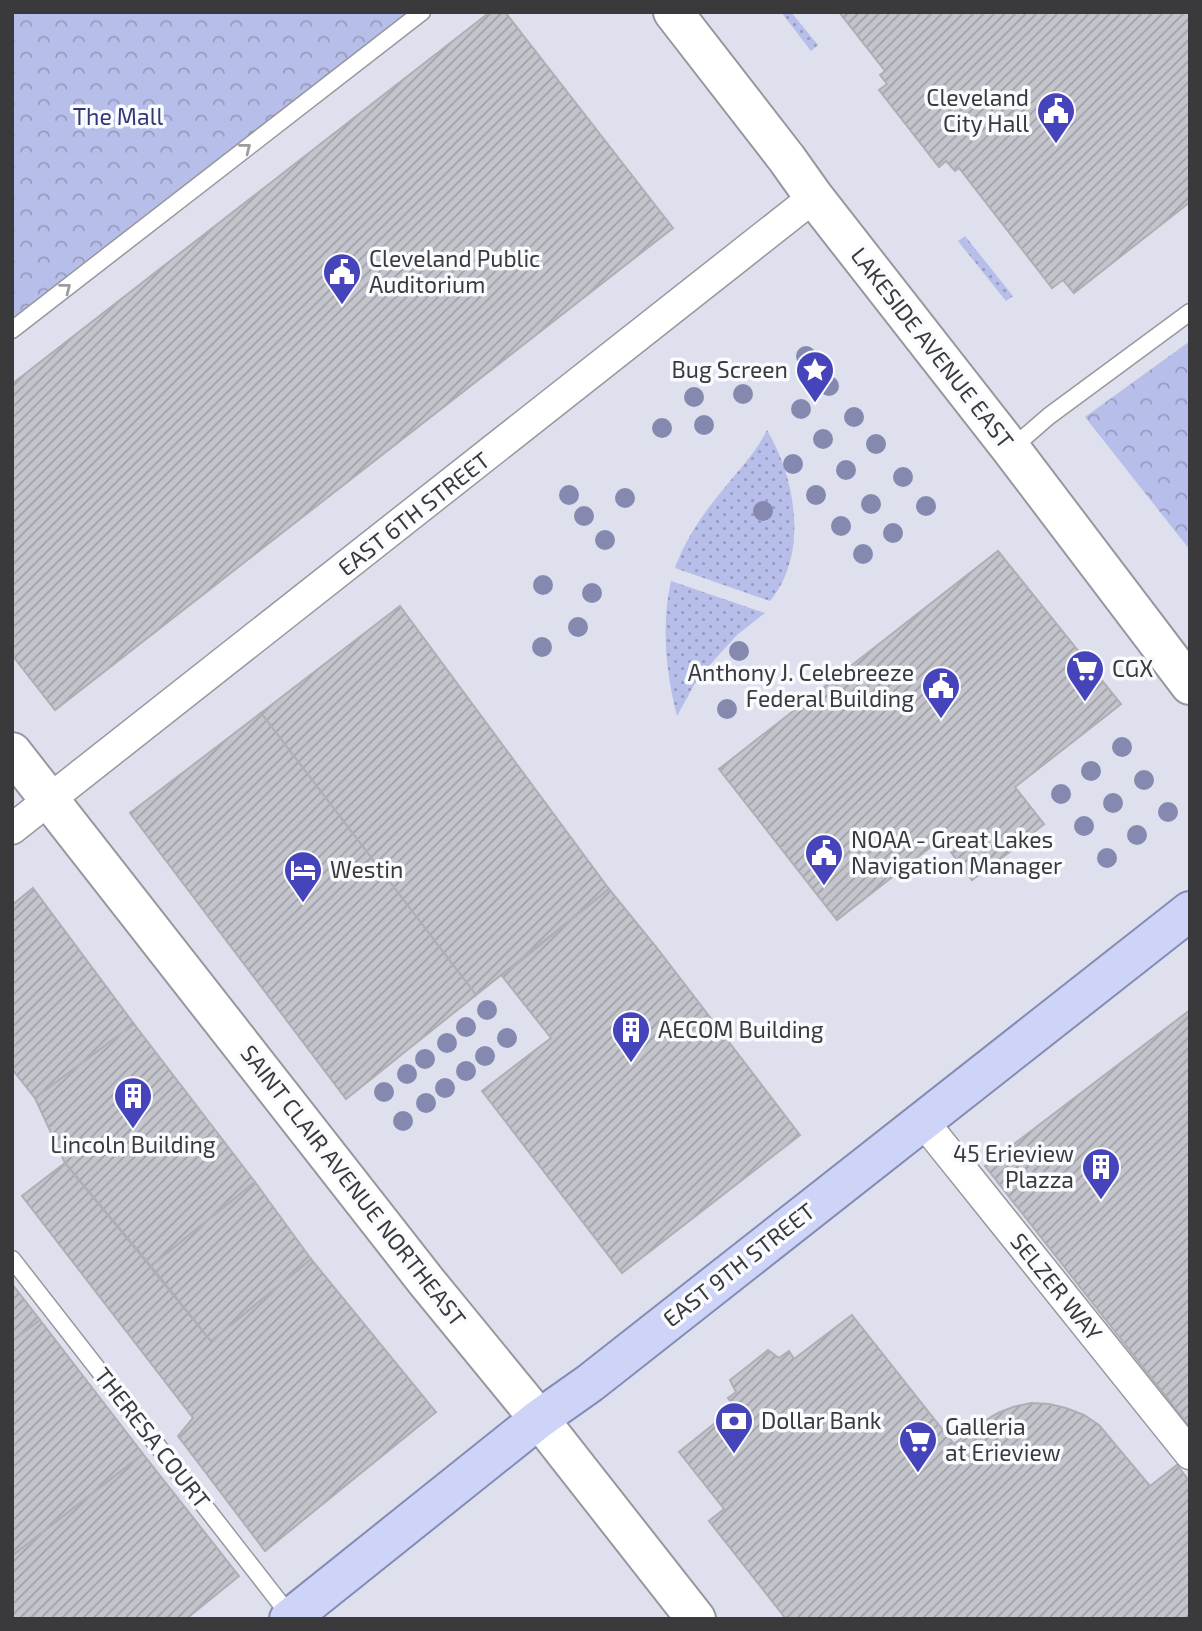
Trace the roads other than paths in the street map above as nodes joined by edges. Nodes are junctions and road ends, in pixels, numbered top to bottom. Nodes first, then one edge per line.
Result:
1 (422, 12) edge
2 (673, 12) edge
3 (814, 197) junction
4 (1190, 312) edge
5 (12, 330) edge
6 (1011, 449) junction
7 (1190, 685) edge
8 (12, 752) edge
9 (50, 800) junction
10 (12, 829) edge
11 (1190, 911) edge
12 (922, 1120) junction
13 (12, 1259) edge
14 (539, 1419) junction
15 (1190, 1454) edge
16 (290, 1618) edge
17 (696, 1619) edge

5 -> 1 lane
2 - 3 street, LAKESIDE AVENUE EAST
3 - 6 street, LAKESIDE AVENUE EAST
3 - 9 street, EAST 6TH STREET
4 - 6 lane
6 - 7 street, LAKESIDE AVENUE EAST
8 - 9 street, SAINT CLAIR AVENUE NORTHEAST
9 - 10 street, EAST 6TH STREET
9 - 14 street, SAINT CLAIR AVENUE NORTHEAST
11 - 12 main road, EAST 9TH STREET
12 - 14 main road, EAST 9TH STREET
12 - 15 street, SELZER WAY
13 - 16 lane, THERESA COURT
14 - 16 main road, EAST 9TH STREET
14 - 17 street, SAINT CLAIR AVENUE NORTHEAST

